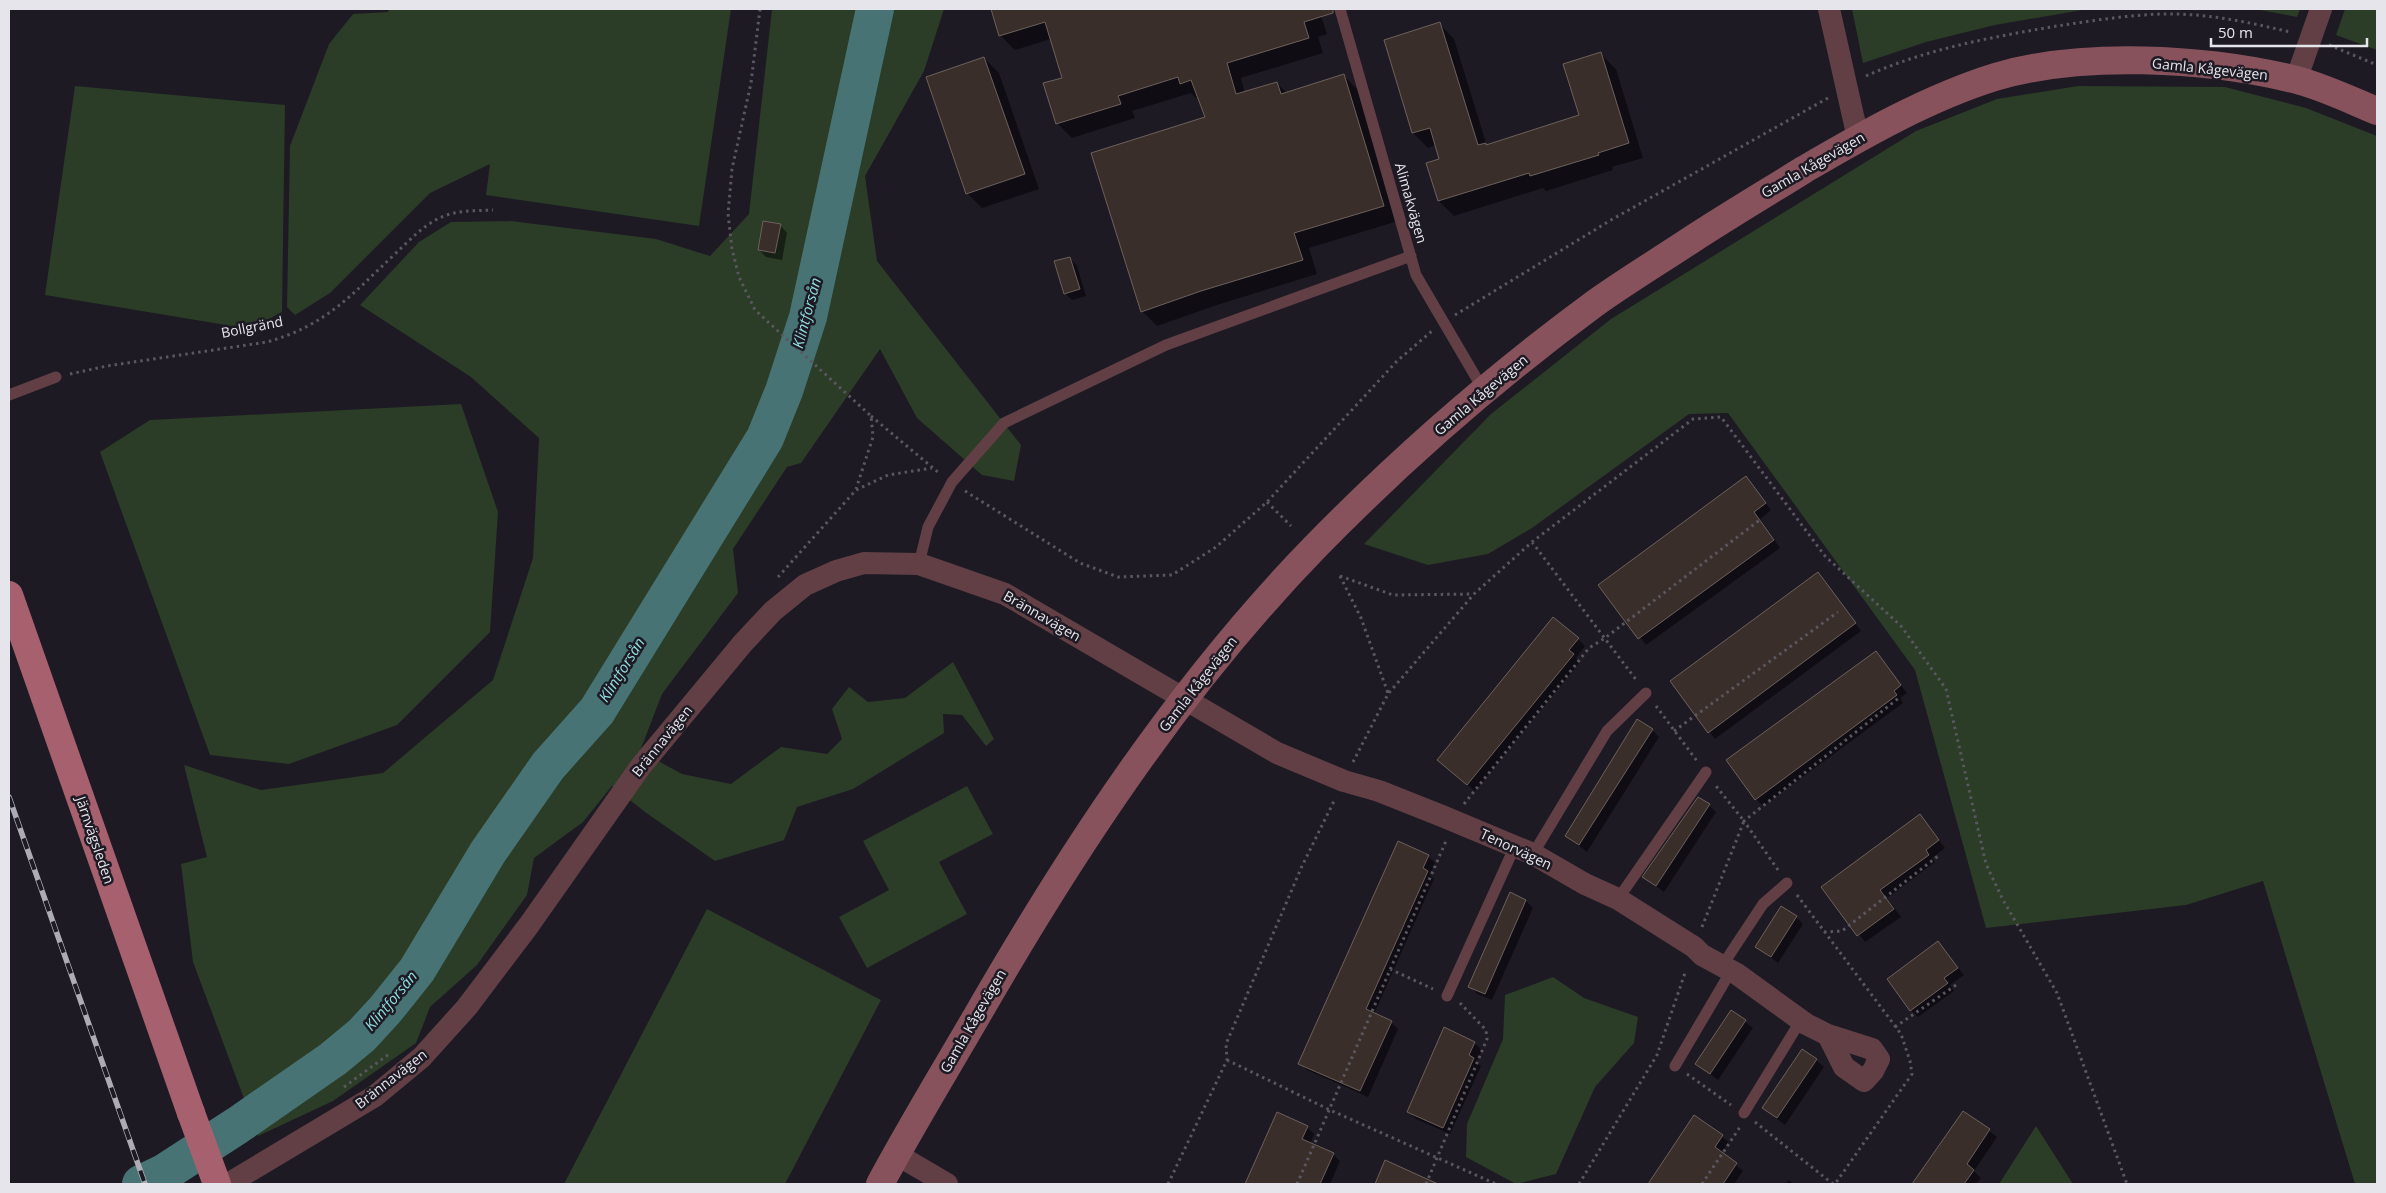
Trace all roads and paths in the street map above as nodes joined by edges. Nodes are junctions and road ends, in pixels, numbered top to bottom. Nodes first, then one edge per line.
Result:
1 (760, 9) edge
2 (1340, 9) edge
3 (1829, 9) edge
4 (2321, 9) edge
5 (2311, 38) junction
6 (2377, 64) edge
7 (2296, 80) junction
8 (2377, 111) edge
9 (1858, 138) junction
10 (493, 210) dead end
11 (1411, 256) junction
12 (56, 377) joint
13 (1484, 392) junction
14 (9, 395) edge
15 (871, 416) junction
16 (1663, 442) dead end
17 (856, 490) junction
18 (1267, 502) dead end
19 (1762, 519) dead end
20 (1291, 526) dead end
21 (1532, 542) dead end
22 (919, 564) junction
23 (777, 578) dead end
24 (1474, 594) dead end
25 (9, 595) edge
26 (1838, 612) dead end
27 (1605, 638) junction
28 (1646, 693) junction
29 (1388, 694) dead end
30 (1900, 697) dead end
31 (1184, 699) junction
32 (1674, 731) junction
33 (1706, 772) junction
34 (1455, 822) junction
35 (1744, 822) junction
36 (1524, 850) junction
37 (1938, 856) dead end
38 (1787, 882) junction
39 (1618, 899) junction
40 (1824, 932) junction
41 (1694, 947) junction
42 (1390, 969) junction
43 (1727, 969) junction
44 (1959, 983) dead end
45 (1447, 996) junction
46 (1801, 1020) junction
47 (1895, 1026) junction
48 (1828, 1035) dead end
49 (395, 1049) dead end
50 (1227, 1060) dead end
51 (1676, 1066) dead end
52 (340, 1090) dead end
53 (1330, 1110) junction
54 (1743, 1118) joint
55 (896, 1154) junction
56 (1437, 1158) junction
57 (216, 1184) edge
58 (228, 1184) edge
59 (880, 1184) edge
60 (947, 1184) edge
61 (1297, 1184) edge
62 (1426, 1184) edge
63 (1496, 1184) edge
64 (1579, 1184) edge
65 (1702, 1184) edge
66 (1835, 1184) edge
67 (2127, 1184) edge

1 - 15 path
2 - 11 lane, Alimakvägen
3 - 9 street
4 - 5 street
5 - 6 path
5 - 7 street
7 - 8 street, Gamla Kågevägen
7 - 9 street, Gamla Kågevägen
9 - 13 street, Gamla Kågevägen
10 - 12 path, Bollgränd
11 - 13 lane, Alimakvägen
11 - 22 lane
12 - 14 lane
13 - 31 street, Gamla Kågevägen
15 - 17 path
15 - 17 path
16 - 67 path
17 - 23 path
18 - 20 path
19 - 27 path
21 - 27 path
22 - 31 street, Brännavägen
22 - 58 street, Brännavägen
24 - 29 path
25 - 57 main road, Järnvägsleden, bridge
26 - 32 path
27 - 28 path
27 - 34 path
28 - 32 path
28 - 36 lane
30 - 35 path
31 - 34 street, Tenorvägen
31 - 55 street, Gamla Kågevägen
32 - 33 path
33 - 35 path
33 - 39 lane
34 - 36 street, Tenorvägen
34 - 42 path
35 - 38 path
35 - 41 path
36 - 39 street, Tenorvägen
36 - 45 lane
37 - 40 path
38 - 40 path
38 - 43 lane
39 - 41 street, Tenorvägen
40 - 47 path
41 - 43 street, Tenorvägen
41 - 64 path
42 - 45 path
42 - 53 path
43 - 46 street, Tenorvägen
43 - 51 lane
44 - 47 path
45 - 56 path
46 - 48 street, Tenorvägen
46 - 54 lane
47 - 66 path
49 - 52 path
50 - 53 path
53 - 56 path
53 - 61 path
54 - 65 path
55 - 59 street, Gamla Kågevägen
55 - 60 street
56 - 62 path
56 - 63 path

